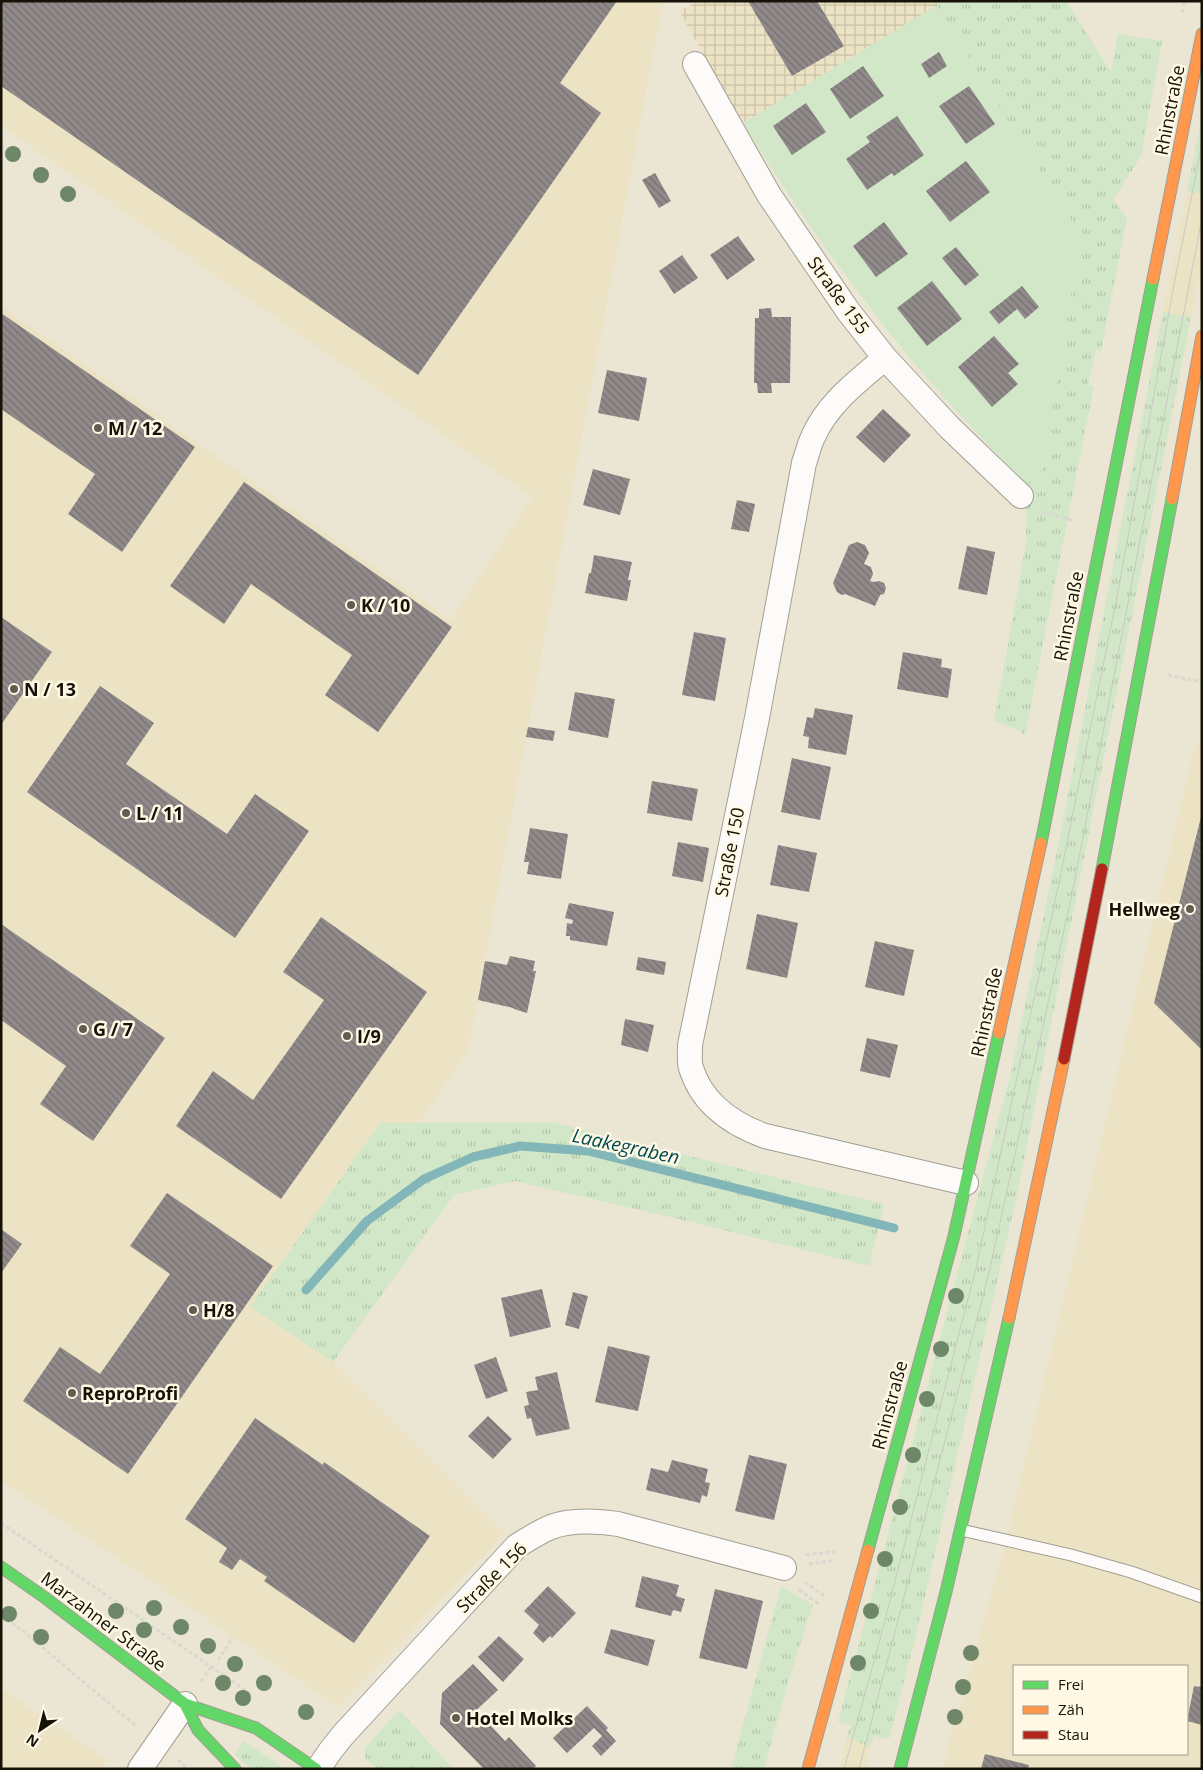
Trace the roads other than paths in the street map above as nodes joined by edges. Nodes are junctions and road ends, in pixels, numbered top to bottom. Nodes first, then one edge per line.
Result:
1 (1202, 34) edge
2 (695, 64) dead end
3 (1202, 336) edge
4 (885, 358) junction
5 (1030, 504) road end
6 (966, 1183) junction
7 (961, 1530) junction
8 (1, 1567) edge
9 (784, 1568) road end
10 (1202, 1597) edge
11 (186, 1704) junction
12 (140, 1769) edge
13 (236, 1769) edge
14 (317, 1769) edge
15 (808, 1769) edge
16 (900, 1769) edge

1 - 6 main road, Rhinstraße
2 - 4 street, Straße 155
3 - 7 main road
4 - 5 street, Straße 155
4 - 6 street, Straße 150
6 - 15 main road, Rhinstraße
7 - 10 lane
7 - 16 main road
8 - 11 main road, Marzahner Straße
9 - 14 street, Straße 156
11 - 12 street
11 - 13 main road, Marzahner Straße
11 - 14 main road, Marzahner Straße

